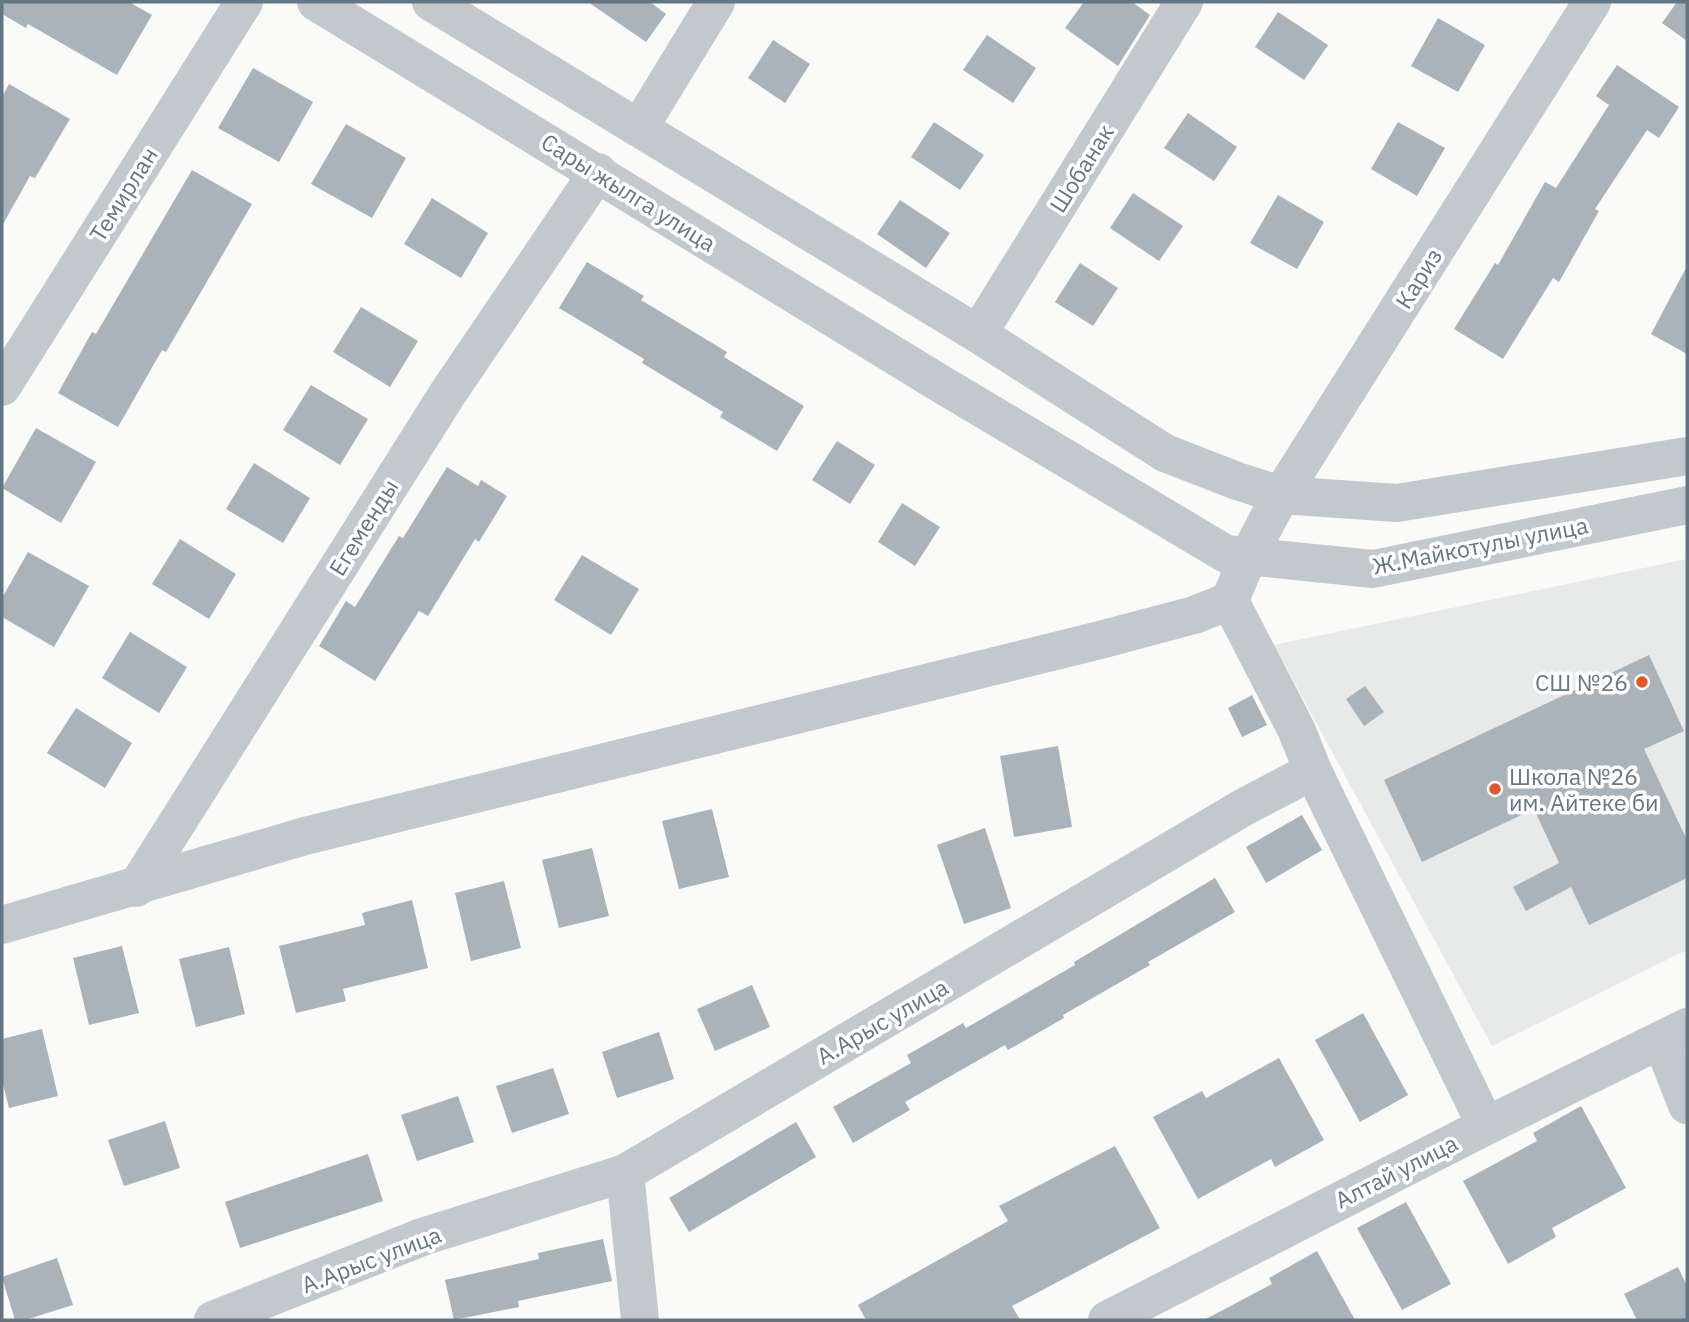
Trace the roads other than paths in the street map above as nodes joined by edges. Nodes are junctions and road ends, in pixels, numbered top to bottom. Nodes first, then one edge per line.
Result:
1 (244, 2) edge
2 (316, 2) edge
3 (431, 2) edge
4 (716, 2) edge
5 (1184, 2) edge
6 (1592, 2) edge
7 (639, 128) junction
8 (598, 172) junction
9 (978, 334) junction
10 (941, 384) joint
11 (2, 387) edge
12 (1687, 456) edge
13 (1281, 495) junction
14 (1687, 505) edge
15 (1247, 556) junction
16 (1230, 601) junction
17 (1313, 771) junction
18 (136, 888) junction
19 (2, 925) edge
20 (1675, 1034) edge
21 (1687, 1105) edge
22 (1486, 1126) junction
23 (625, 1172) junction
24 (213, 1320) edge
25 (640, 1320) edge
26 (1107, 1320) edge

1 - 11 street, Темирлан
2 - 8 street, Сары жылга улица
3 - 7 street
4 - 7 street
5 - 9 street, Шобанак
6 - 13 street, Кариз
7 - 9 street
8 - 10 street, Сары жылга улица
8 - 18 street, Егеменды
9 - 13 street
10 - 15 street, Ж.Майкотулы улица
12 - 13 street
13 - 15 street, Кариз
14 - 15 street, Ж.Майкотулы улица
15 - 16 street
16 - 17 street
16 - 18 street
17 - 22 street
17 - 23 street, А.Арыс улица
18 - 19 street
20 - 21 street
20 - 22 street, Алтай улица
22 - 26 street, Алтай улица
23 - 24 street, А.Арыс улица
23 - 25 street

